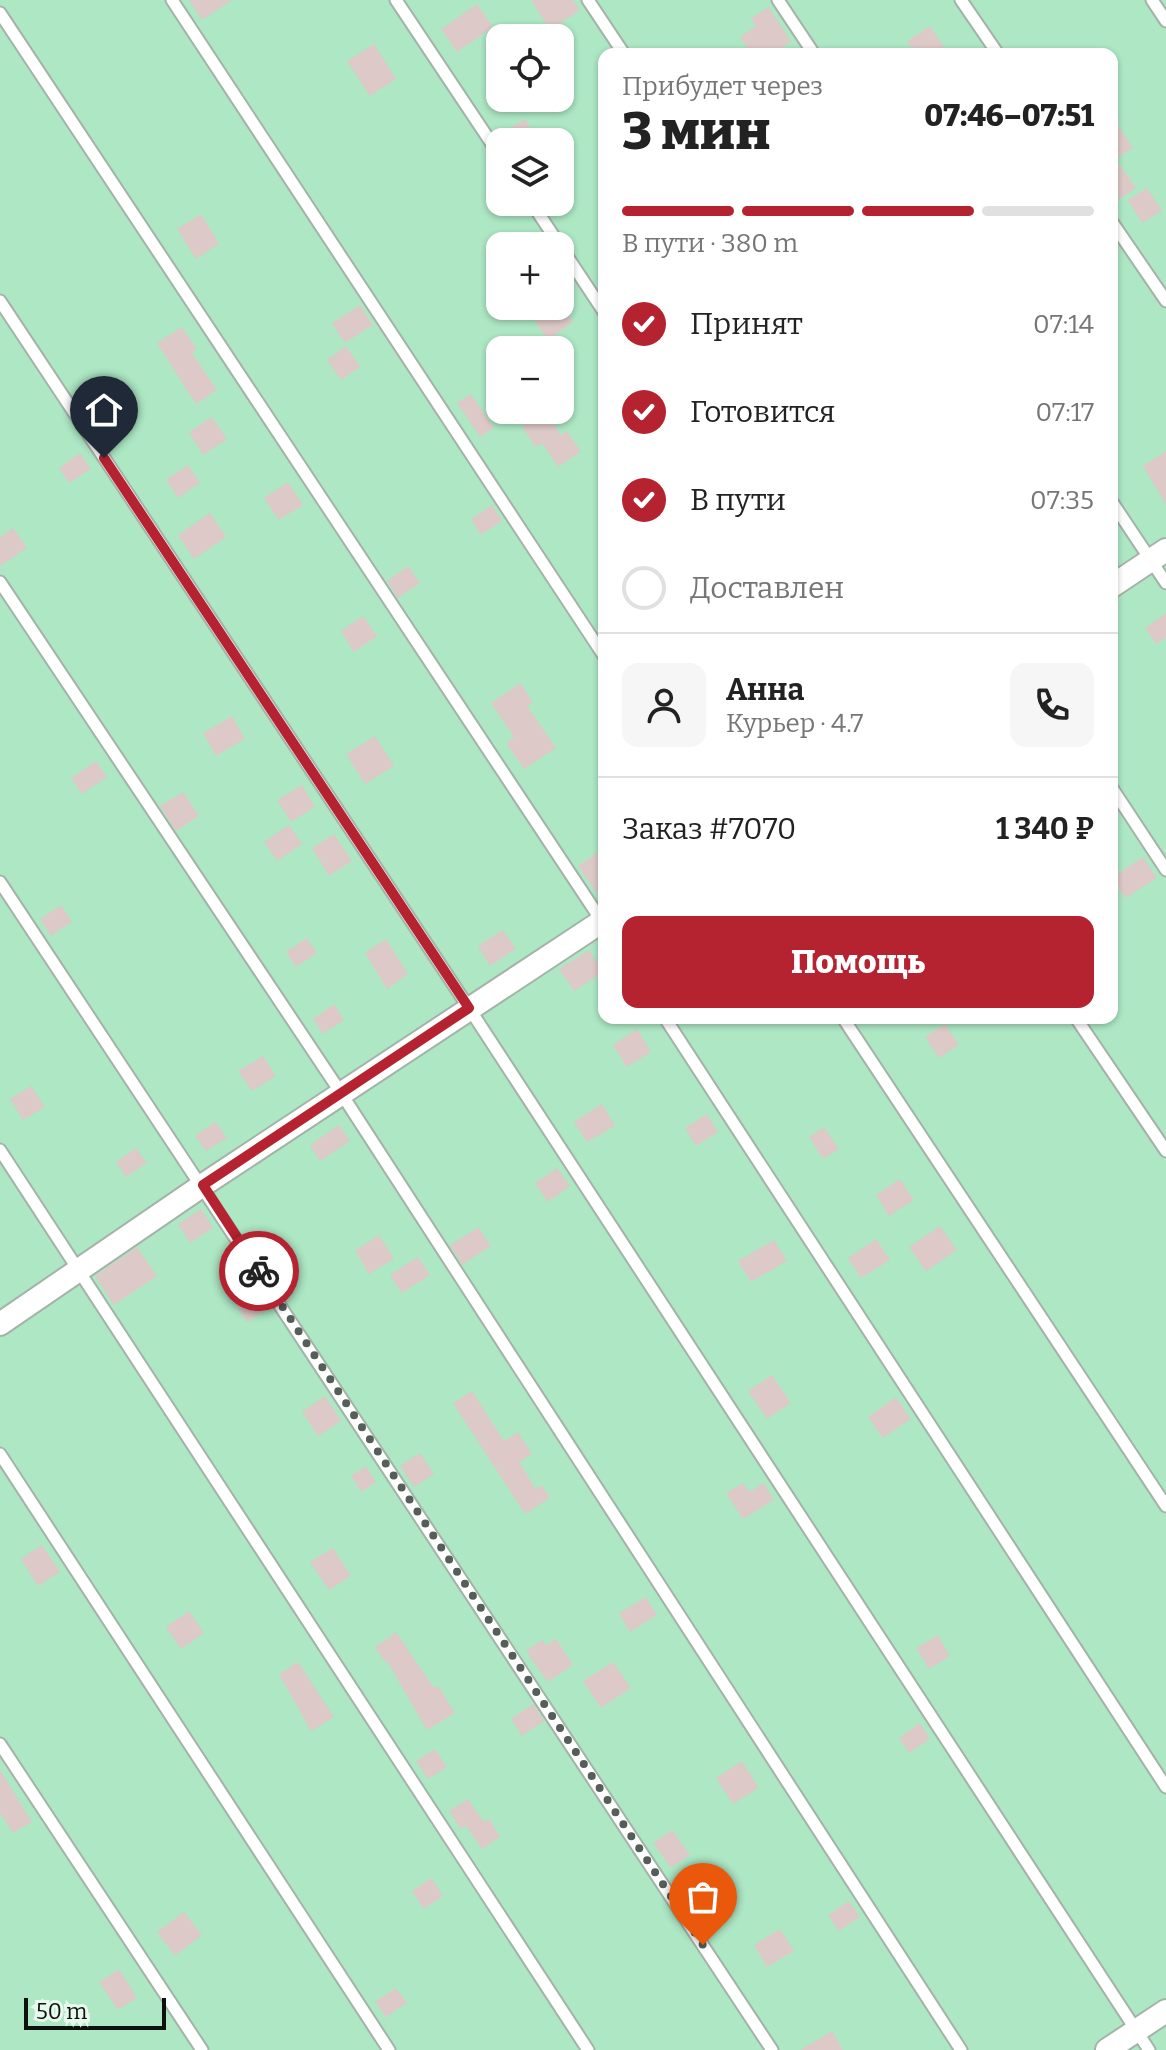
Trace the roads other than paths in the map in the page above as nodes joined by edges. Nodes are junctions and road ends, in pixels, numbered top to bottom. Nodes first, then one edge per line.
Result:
1 (172, 0) edge
2 (396, 0) edge
3 (588, 0) edge
4 (778, 0) edge
5 (961, 0) edge
6 (1152, 0) edge
7 (0, 13) edge
8 (1166, 21) edge
9 (620, 48) edge
10 (810, 48) edge
11 (994, 48) edge
12 (486, 135) edge
13 (540, 216) edge
14 (1118, 231) edge
15 (0, 301) edge
16 (1166, 301) edge
17 (598, 303) edge
18 (1118, 509) edge
19 (1158, 555) edge
20 (0, 582) edge
21 (1118, 582) edge
22 (1166, 583) edge
23 (598, 647) edge
24 (1118, 797) edge
25 (1166, 870) edge
26 (0, 882) edge
27 (598, 914) edge
28 (598, 925) edge
29 (469, 1008) junction
30 (669, 1024) edge
31 (847, 1024) edge
32 (1080, 1024) edge
33 (341, 1093) junction
34 (0, 1150) edge
35 (1166, 1151) edge
36 (203, 1185) junction
37 (80, 1269) junction
38 (0, 1324) edge
39 (0, 1454) edge
40 (1166, 1506) edge
41 (0, 1744) edge
42 (1166, 1787) edge
43 (1166, 2011) edge
44 (1136, 2031) junction
45 (202, 2050) edge
46 (389, 2050) edge
47 (588, 2050) edge
48 (772, 2050) edge
49 (961, 2050) edge
50 (1107, 2050) edge
51 (1149, 2050) edge

1 - 23 lane
2 - 12 lane
3 - 9 lane
4 - 10 lane
5 - 11 lane
6 - 8 lane
7 - 27 lane
13 - 17 lane
14 - 16 lane
15 - 29 lane
18 - 19 lane
19 - 21 street
19 - 22 lane
20 - 33 lane
24 - 25 lane
26 - 36 lane
28 - 29 street
29 - 33 street
29 - 44 lane
30 - 42 lane
31 - 40 lane
32 - 35 lane
33 - 36 street
33 - 49 lane
34 - 37 lane
36 - 37 street
36 - 48 lane
37 - 38 street
37 - 47 lane
39 - 46 lane
41 - 45 lane
43 - 44 street
44 - 50 street
44 - 51 lane

